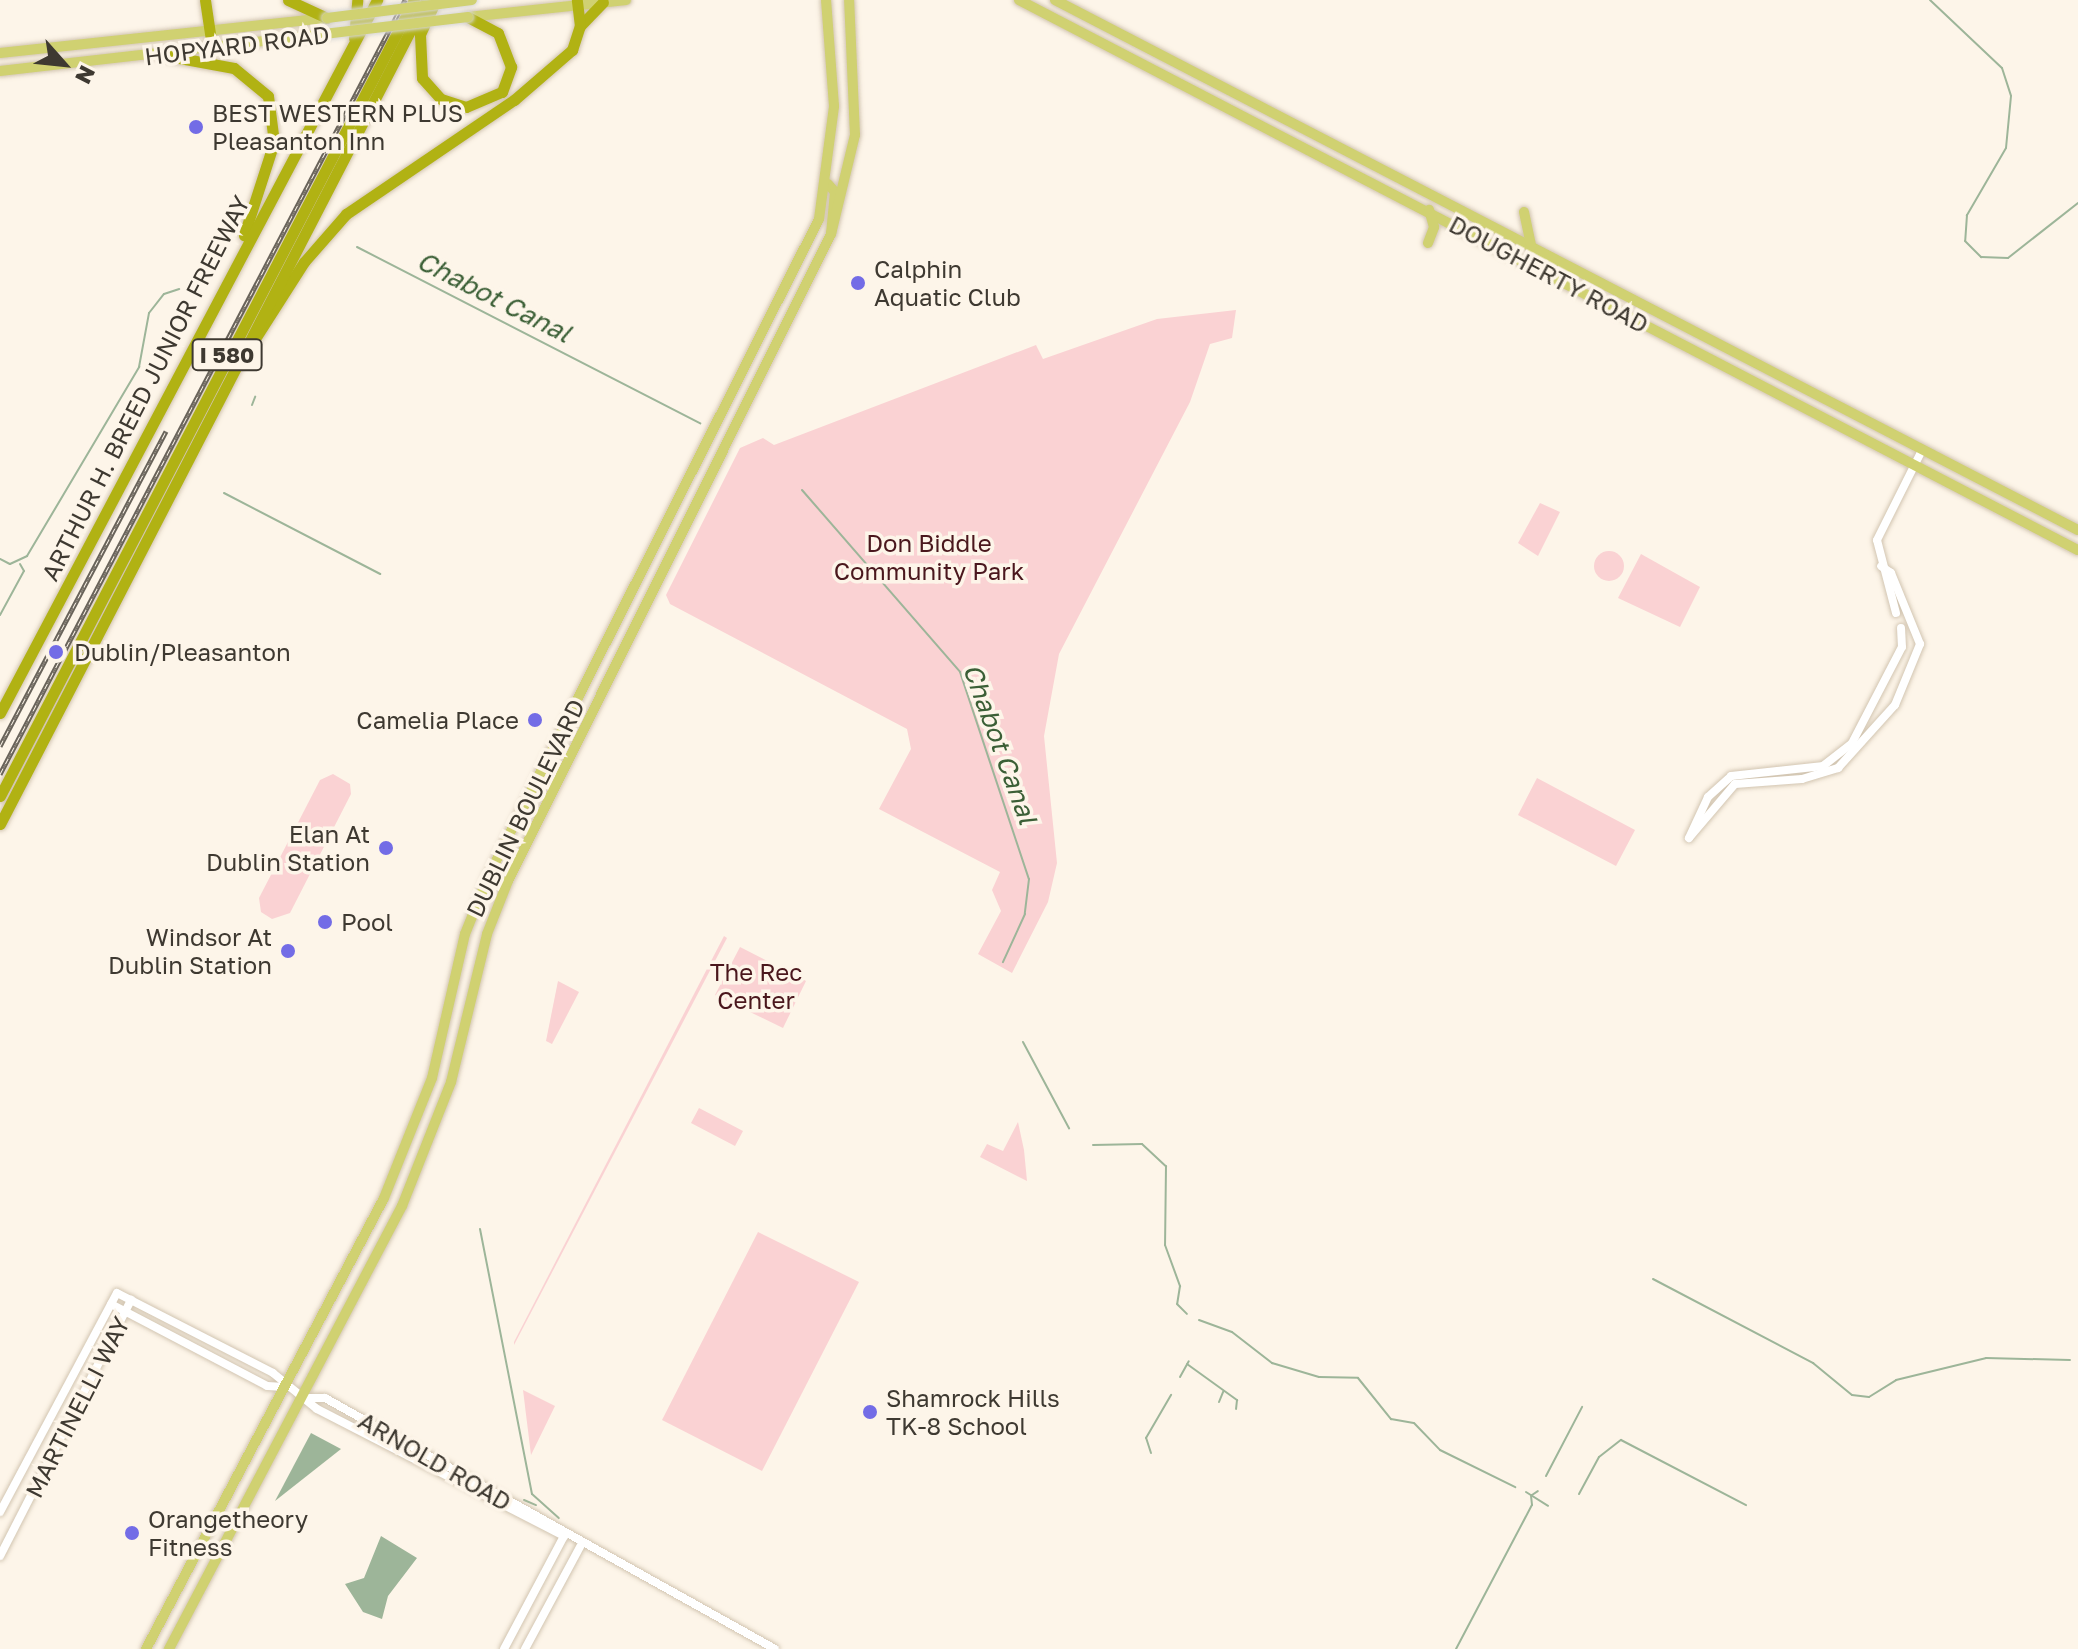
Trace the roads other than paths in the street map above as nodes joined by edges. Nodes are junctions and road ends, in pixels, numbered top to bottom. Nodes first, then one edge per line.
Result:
1 (205, 0) edge
2 (288, 0) edge
3 (357, 0) edge
4 (377, 0) edge
5 (414, 0) edge
6 (426, 0) edge
7 (436, 0) edge
8 (472, 0) edge
9 (626, 0) edge
10 (826, 0) edge
11 (849, 0) edge
12 (1019, 0) edge
13 (1055, 0) edge
14 (578, 2) edge
15 (603, 2) junction
16 (472, 17) junction
17 (327, 18) junction
18 (580, 26) junction
19 (209, 27) junction
20 (1093, 38) junction
21 (354, 42) junction
22 (1132, 43) junction
23 (212, 47) junction
24 (0, 53) edge
25 (163, 55) junction
26 (0, 71) edge
27 (1203, 95) junction
28 (1252, 105) junction
29 (828, 184) junction
30 (1429, 210) junction
31 (1524, 212) dead end
32 (831, 234) junction
33 (1428, 243) dead end
34 (1531, 246) junction
35 (242, 248) junction
36 (241, 357) junction
37 (1922, 450) junction
38 (1914, 464) junction
39 (2078, 530) edge
40 (2077, 549) edge
41 (1881, 566) junction
42 (1896, 613) dead end
43 (1901, 628) dead end
44 (0, 713) edge
45 (0, 796) edge
46 (0, 824) edge
47 (117, 1293) joint
48 (131, 1300) junction
49 (111, 1304) junction
50 (125, 1312) junction
51 (285, 1387) junction
52 (303, 1398) junction
53 (0, 1512) edge
54 (564, 1536) junction
55 (581, 1545) junction
56 (0, 1556) edge
57 (146, 1649) edge
58 (169, 1649) edge
59 (504, 1649) edge
60 (525, 1649) edge
61 (775, 1649) edge

1 - 19 highway
2 - 17 highway
3 - 21 highway
4 - 21 highway, ARTHUR H. BREED JUNIOR FREEWAY / I 580
5 - 45 highway, I 580
6 - 36 highway, I 580
7 - 16 highway
8 - 17 main road, bridge
9 - 15 main road
10 - 29 main road, DUBLIN BOULEVARD
11 - 32 main road, DUBLIN BOULEVARD
12 - 20 main road, DOUGHERTY ROAD
13 - 22 main road, DOUGHERTY ROAD
14 - 15 main road
14 - 16 main road
14 - 18 highway
15 - 18 highway
16 - 23 main road, HOPYARD ROAD, bridge
17 - 19 main road, HOPYARD ROAD
18 - 36 highway
19 - 23 highway
19 - 24 main road, HOPYARD ROAD
20 - 22 main road
20 - 27 main road, DOUGHERTY ROAD
21 - 35 highway, ARTHUR H. BREED JUNIOR FREEWAY / I 580
22 - 28 main road, DOUGHERTY ROAD
23 - 25 main road, HOPYARD ROAD
25 - 26 main road, HOPYARD ROAD
25 - 35 highway
27 - 28 main road
27 - 30 main road, DOUGHERTY ROAD
28 - 34 main road, DOUGHERTY ROAD
29 - 32 main road
29 - 51 main road, DUBLIN BOULEVARD
30 - 33 main road
30 - 38 main road, DOUGHERTY ROAD
31 - 34 main road
32 - 52 main road, DUBLIN BOULEVARD
34 - 37 main road, DOUGHERTY ROAD
35 - 44 highway, ARTHUR H. BREED JUNIOR FREEWAY / I 580
36 - 46 highway, I 580
37 - 38 street
37 - 39 main road, DOUGHERTY ROAD
38 - 40 main road, DOUGHERTY ROAD
38 - 41 street
41 - 42 street
41 - 43 street
47 - 48 street, ARNOLD ROAD
47 - 49 street, MARTINELLI WAY
48 - 50 street, MARTINELLI WAY
48 - 51 street, ARNOLD ROAD
49 - 50 street, ARNOLD ROAD
49 - 53 street, MARTINELLI WAY
50 - 51 street, ARNOLD ROAD
50 - 56 street, MARTINELLI WAY
51 - 52 street, ARNOLD ROAD
51 - 57 main road, DUBLIN BOULEVARD
52 - 54 street, ARNOLD ROAD
52 - 54 street, ARNOLD ROAD
52 - 58 main road, DUBLIN BOULEVARD
54 - 55 street, ARNOLD ROAD
54 - 59 street
55 - 60 street
55 - 61 street, ARNOLD ROAD

